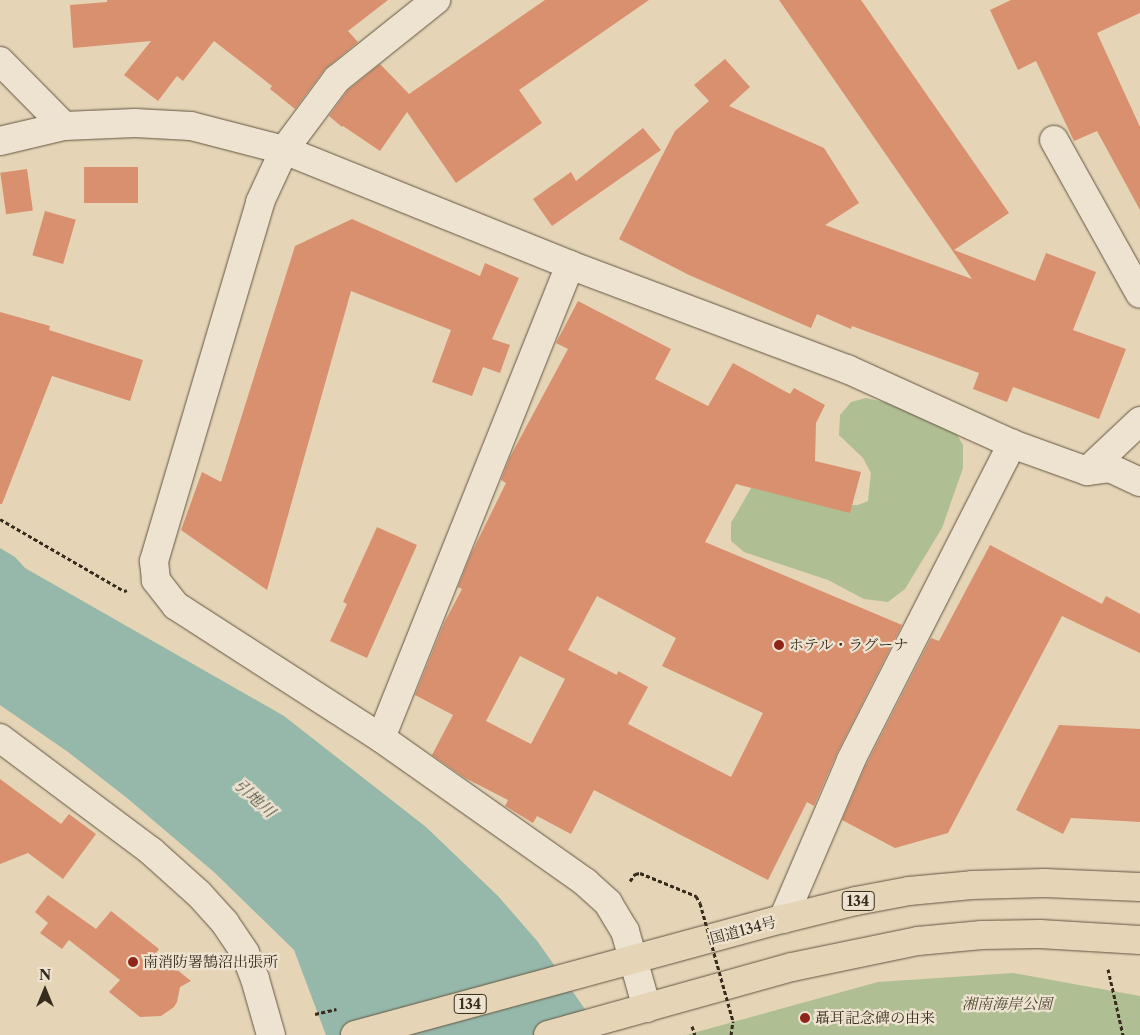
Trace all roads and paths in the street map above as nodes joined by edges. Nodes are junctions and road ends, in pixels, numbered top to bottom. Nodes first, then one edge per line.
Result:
1 (436, 0) edge
2 (0, 61) edge
3 (64, 126) junction
4 (1054, 140) dead end
5 (0, 141) edge
6 (284, 150) junction
7 (570, 266) junction
8 (1140, 294) edge
9 (1140, 421) edge
10 (1012, 444) junction
11 (1087, 471) junction
12 (1140, 482) edge
13 (0, 519) edge
14 (156, 580) junction
15 (0, 738) edge
16 (381, 738) junction
17 (630, 883) dead end
18 (1140, 887) edge
19 (782, 919) junction
20 (1140, 940) edge
21 (633, 959) junction
22 (1108, 968) dead end
23 (647, 1008) junction
24 (272, 1035) edge
25 (355, 1035) edge
26 (548, 1035) edge
27 (731, 1035) edge
28 (1123, 1035) edge

1 - 6 street
2 - 3 street
3 - 5 street
3 - 6 street
4 - 8 street
6 - 7 street
6 - 14 street
7 - 10 street
7 - 16 street
9 - 11 street
10 - 11 street
10 - 19 street
11 - 12 street
13 - 14 path
14 - 16 street
15 - 24 street
16 - 21 street
17 - 27 path, bridge
18 - 19 highway, 国道134号 / 134
19 - 21 highway, 国道134号 / 134
20 - 23 highway
21 - 23 street
21 - 25 highway, 国道134号 / 134
22 - 28 path
23 - 26 highway

